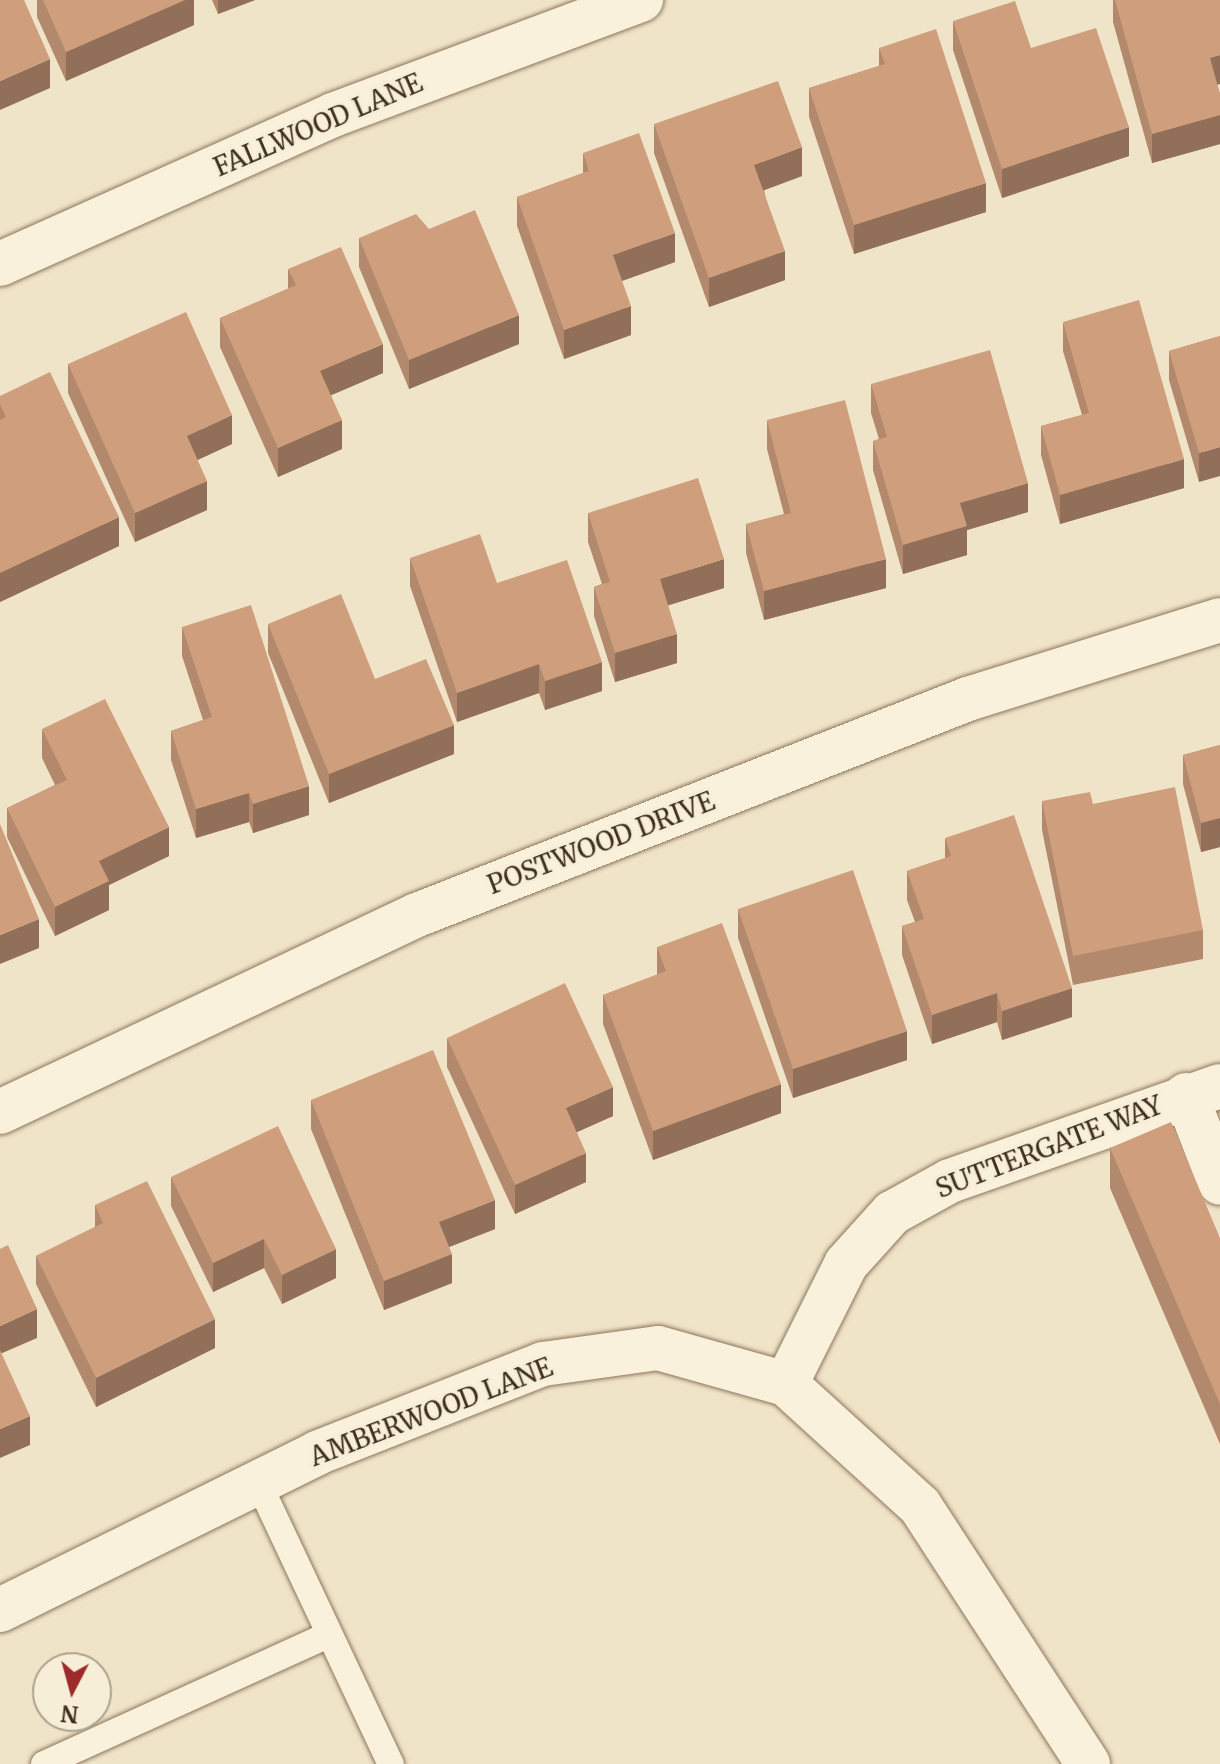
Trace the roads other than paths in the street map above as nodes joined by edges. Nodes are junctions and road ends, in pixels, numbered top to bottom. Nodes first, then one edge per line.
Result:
1 (641, 0) edge
2 (0, 264) edge
3 (1220, 620) edge
4 (1203, 1091) edge
5 (0, 1112) edge
6 (1220, 1183) edge
7 (786, 1384) junction
8 (259, 1484) junction
9 (0, 1610) edge
10 (329, 1635) junction
11 (44, 1764) edge
12 (391, 1764) edge
13 (1088, 1764) edge

1 - 2 street, FALLWOOD LANE
3 - 5 street, POSTWOOD DRIVE
4 - 6 street
4 - 7 street, SUTTERGATE WAY
7 - 8 street, AMBERWOOD LANE
7 - 13 street, AMBERWOOD LANE
8 - 9 street, AMBERWOOD LANE
8 - 10 lane
10 - 11 lane
10 - 12 lane

